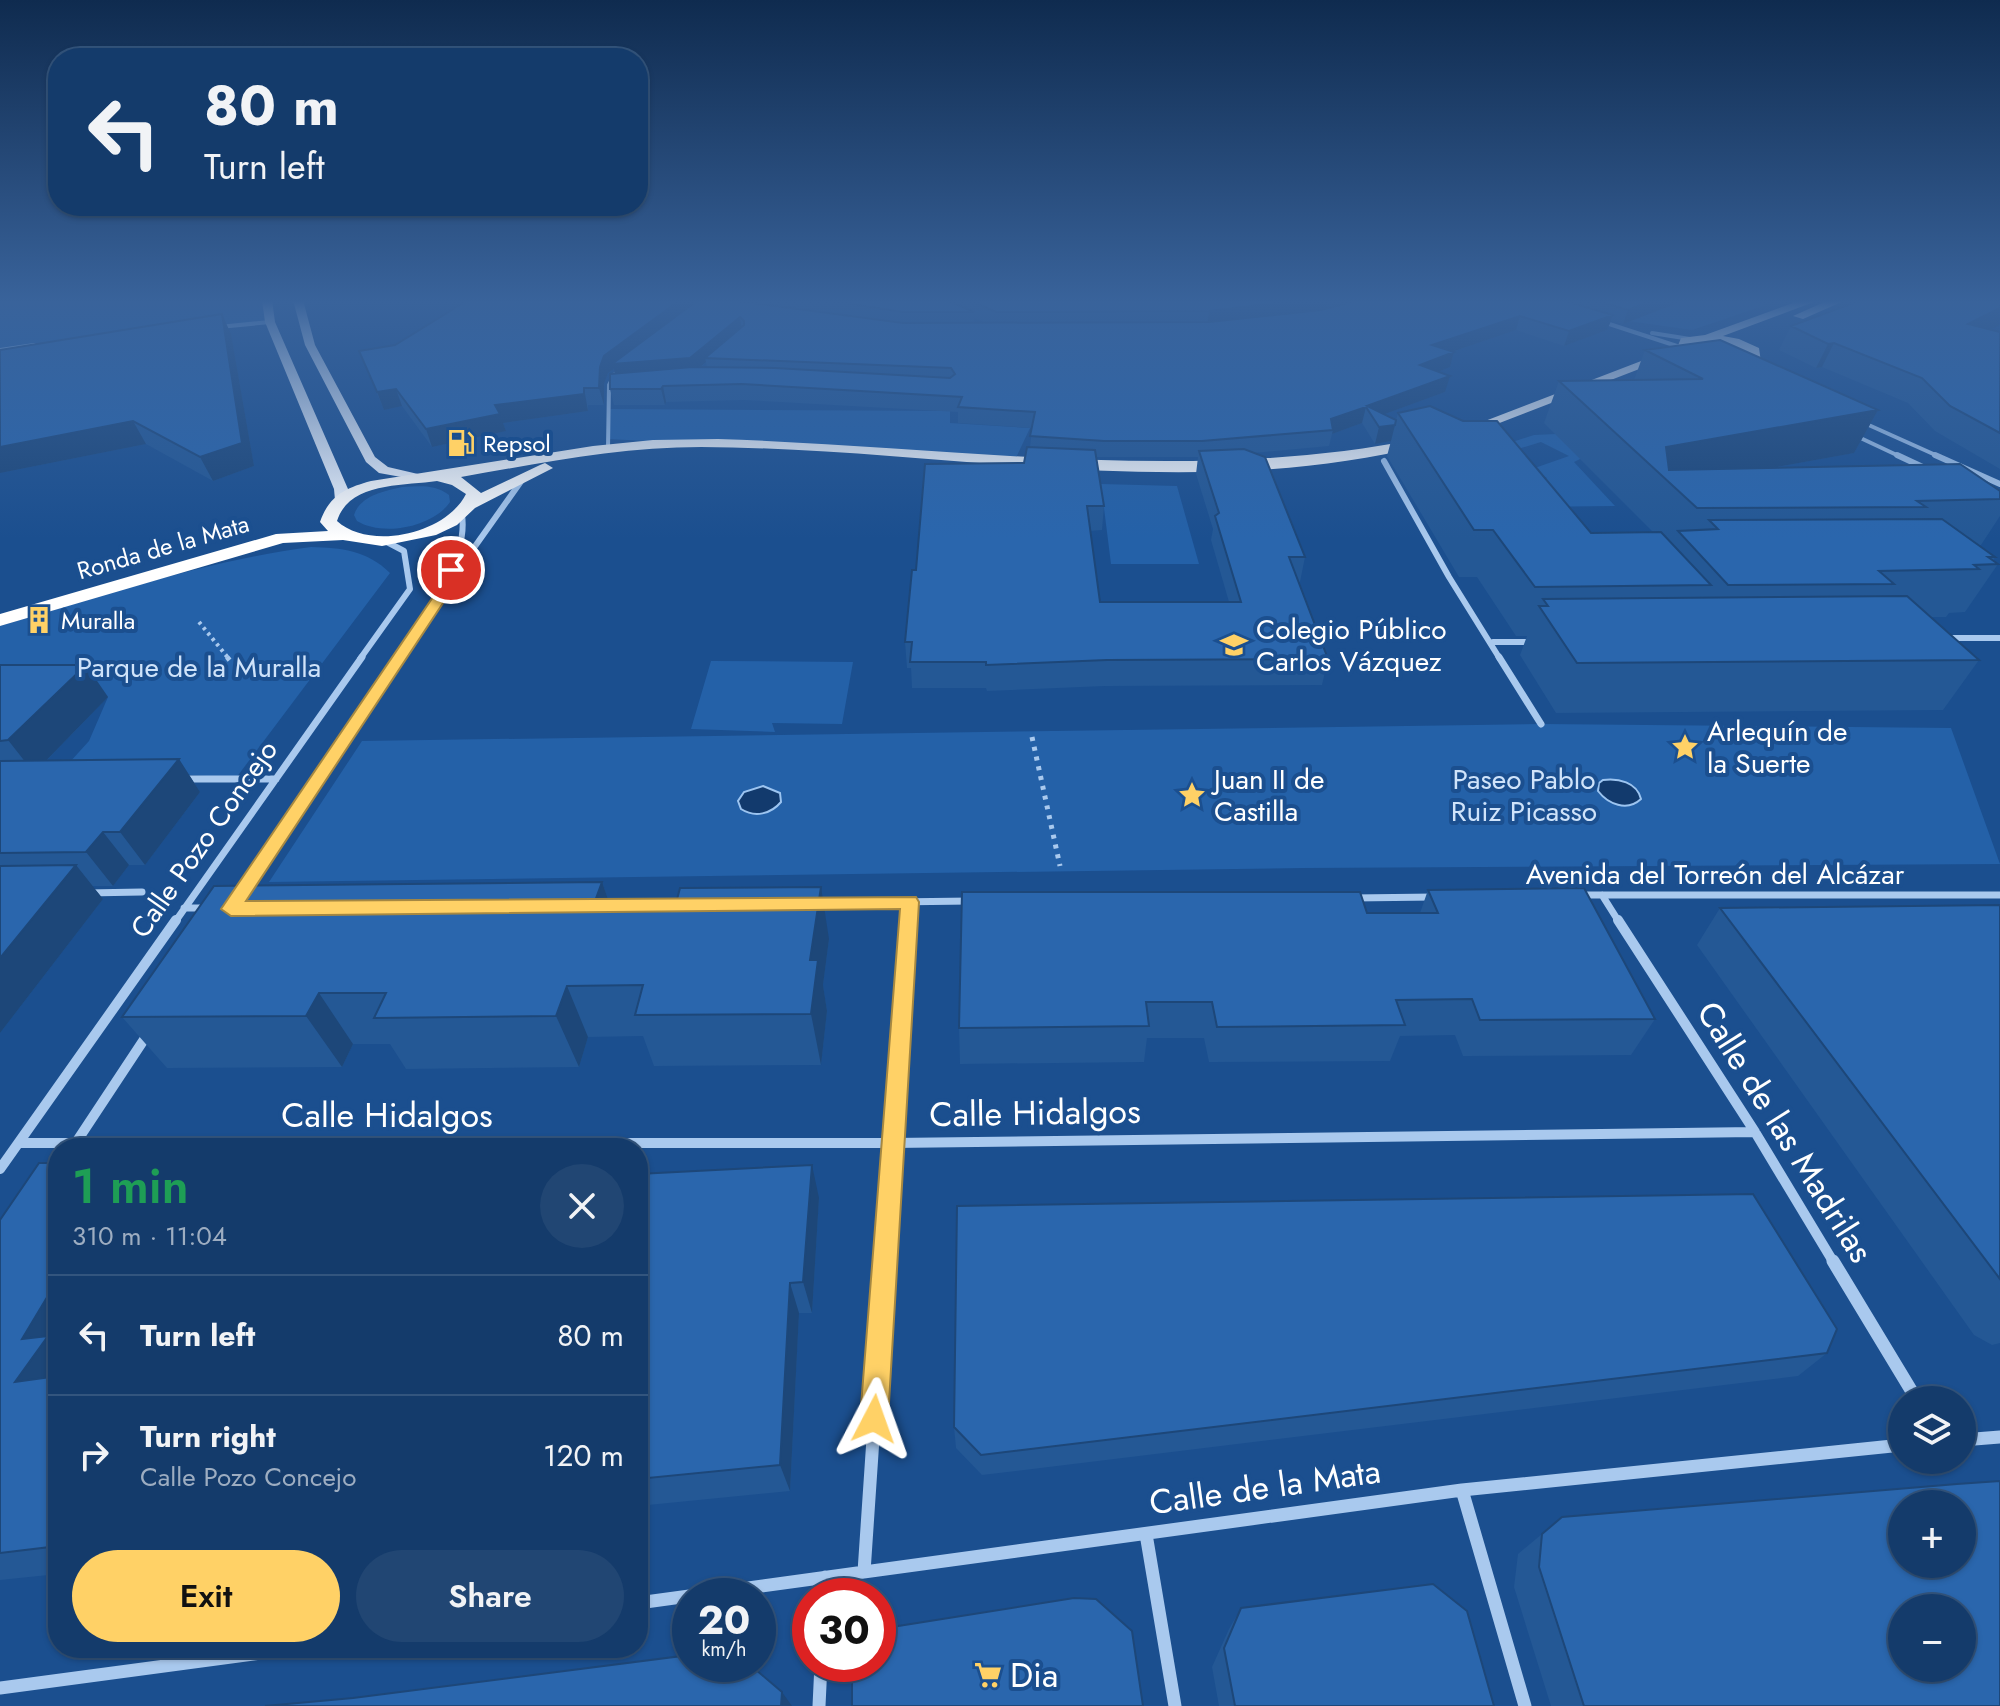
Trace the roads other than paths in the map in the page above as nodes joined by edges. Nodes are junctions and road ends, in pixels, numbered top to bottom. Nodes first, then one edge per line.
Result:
1 (294, 380) edge
2 (328, 380) edge
3 (611, 380) edge
4 (1604, 380) edge
5 (1635, 380) edge
6 (623, 384) edge
7 (609, 385) junction
8 (1852, 418) edge
9 (1845, 430) edge
10 (608, 448) junction
11 (1384, 461) junction
12 (529, 474) junction
13 (1939, 474) edge
14 (413, 477) junction
15 (438, 477) junction
16 (2000, 484) edge
17 (338, 503) junction
18 (467, 509) junction
19 (341, 535) junction
20 (380, 540) junction
21 (444, 590) junction
22 (0, 608) edge
23 (0, 620) edge
24 (1937, 638) edge
25 (2000, 638) edge
26 (1493, 642) junction
27 (1541, 642) dead end
28 (1541, 724) dead end
29 (177, 779) edge
30 (276, 779) junction
31 (142, 892) dead end
32 (79, 893) dead end
33 (1602, 895) junction
34 (2000, 895) edge
35 (1571, 896) edge
36 (1447, 897) edge
37 (1338, 898) edge
38 (990, 901) edge
39 (910, 902) junction
40 (804, 903) edge
41 (697, 904) edge
42 (589, 905) edge
43 (184, 908) junction
44 (215, 908) edge
45 (231, 909) edge
46 (153, 1027) edge
47 (1755, 1132) junction
48 (79, 1138) edge
49 (19, 1143) junction
50 (893, 1143) junction
51 (648, 1144) edge
52 (48, 1145) edge
53 (0, 1169) edge
54 (1909, 1386) edge
55 (2000, 1437) edge
56 (1976, 1439) edge
57 (1888, 1446) edge
58 (1462, 1490) junction
59 (1146, 1534) junction
60 (864, 1572) junction
61 (825, 1577) joint
62 (648, 1602) edge
63 (224, 1658) edge
64 (820, 1682) edge
65 (0, 1688) edge
66 (819, 1706) edge
67 (1175, 1706) edge
68 (1525, 1706) edge

1 - 17 main road
2 - 14 main road
3 - 7 street
4 - 5 highway
6 - 7 street
7 - 10 street
8 - 16 street
9 - 13 street
10 - 11 highway
10 - 15 highway
11 - 12 highway
11 - 26 street
12 - 18 highway
12 - 21 street, Calle Pozo Concejo
14 - 15 highway, Ronda de la Mata
14 - 17 highway, Ronda de la Mata
15 - 18 highway
17 - 19 highway
17 - 22 highway, Ronda de la Mata
18 - 20 highway, Ronda de la Mata
18 - 21 street, Calle Pozo Concejo
19 - 20 highway, Ronda de la Mata
19 - 23 highway, Ronda de la Mata
20 - 30 street, Calle Pozo Concejo
21 - 45 street, Calle Pozo Concejo
24 - 25 street
26 - 27 street
26 - 28 street
29 - 30 street
30 - 43 street, Calle Pozo Concejo
31 - 32 street
33 - 34 street, Avenida del Torreón del Alcázar
33 - 35 street, Avenida del Torreón del Alcázar
33 - 47 street, Calle de las Madrilas
36 - 37 street
38 - 39 street
39 - 40 street
39 - 50 street
41 - 42 street
43 - 44 street
43 - 49 street, Calle Pozo Concejo
46 - 48 street
47 - 50 street, Calle Hidalgos
47 - 54 street, Calle de las Madrilas
49 - 52 street, Calle Hidalgos
49 - 53 street, Calle Pozo Concejo
50 - 51 street, Calle Hidalgos
50 - 60 street
55 - 56 street
57 - 58 street, Calle de la Mata
58 - 59 street, Calle de la Mata
58 - 68 street
59 - 60 street, Calle de la Mata
59 - 67 street
60 - 61 street, Calle de la Mata
61 - 62 street, Calle de la Mata
63 - 65 street
64 - 66 street

